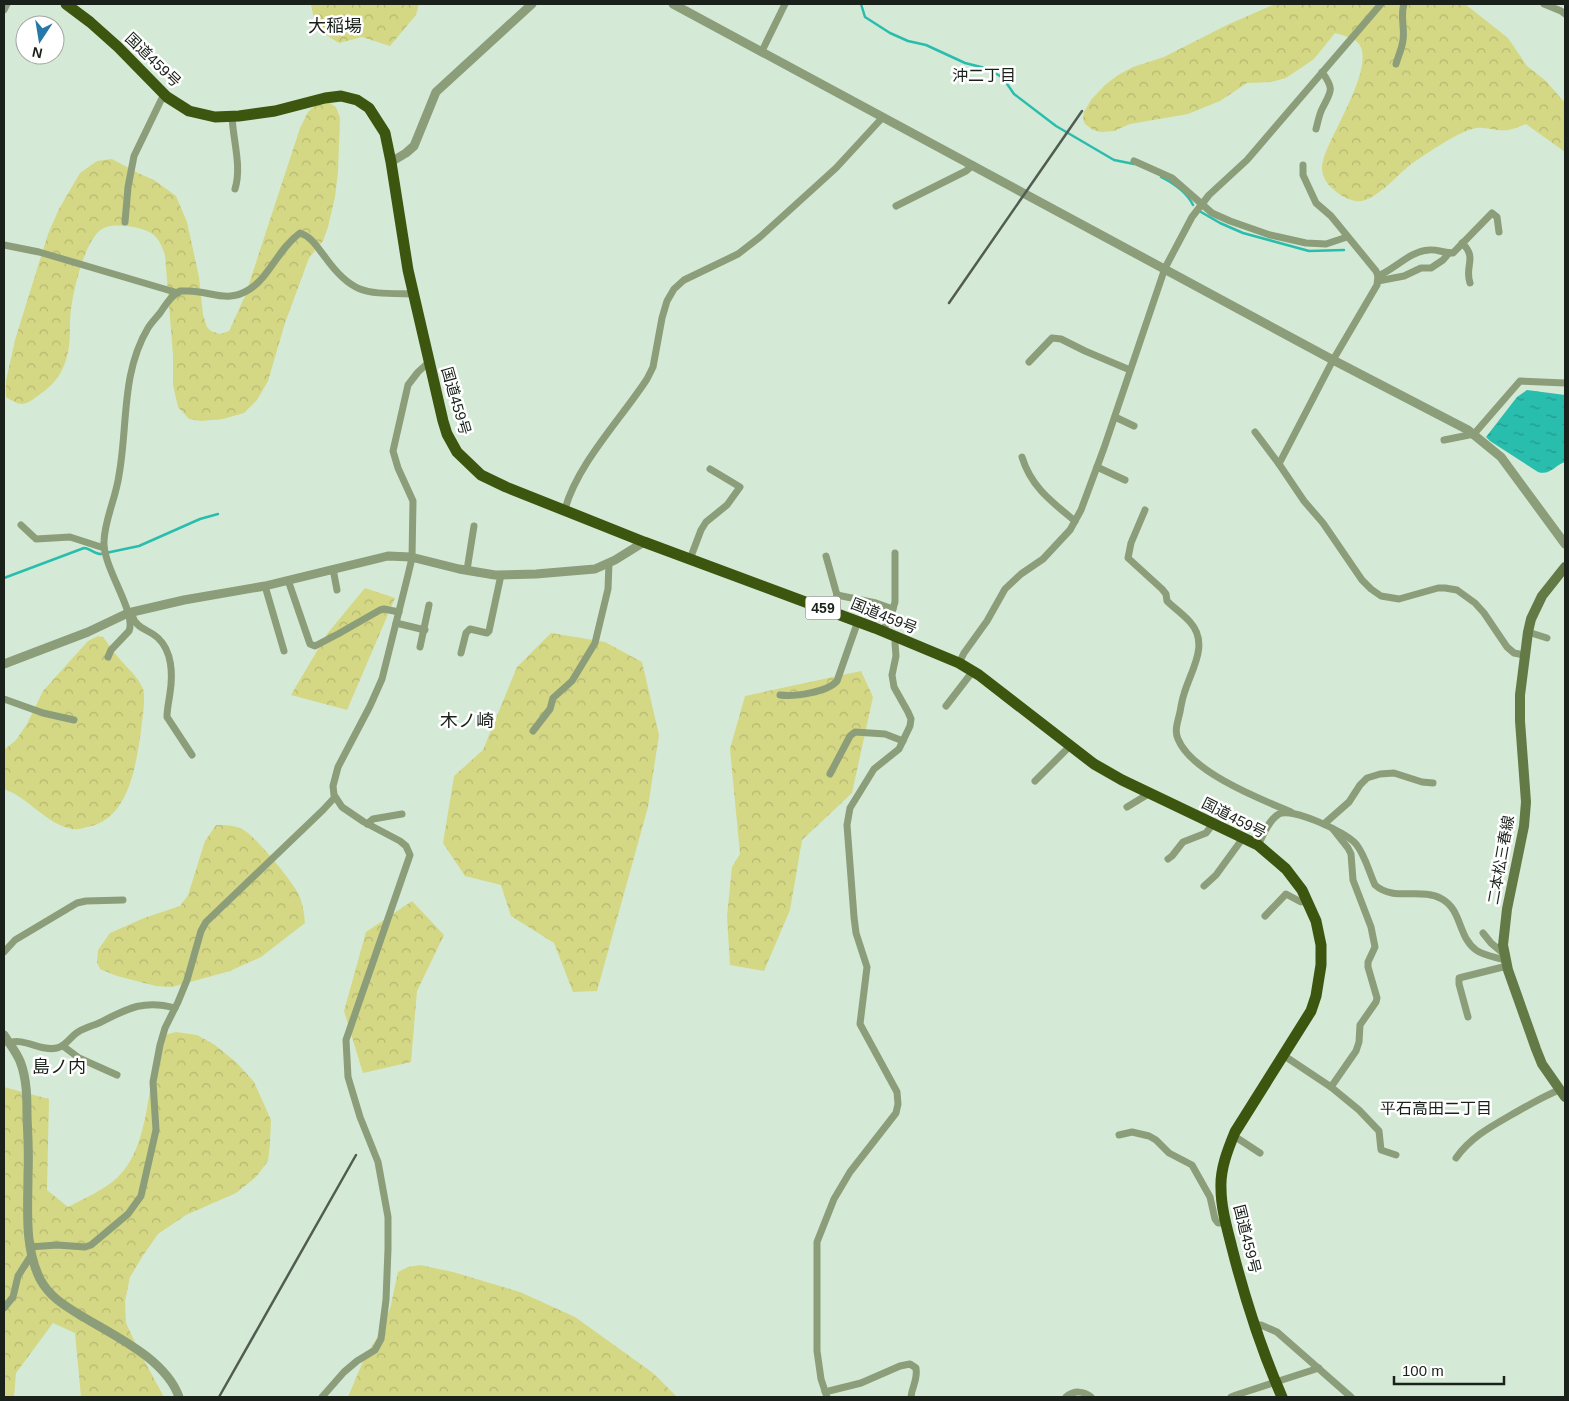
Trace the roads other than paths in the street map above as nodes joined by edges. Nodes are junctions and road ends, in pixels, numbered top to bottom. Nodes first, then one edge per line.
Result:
1 (7, 4) edge
2 (66, 4) edge
3 (532, 4) edge
4 (673, 4) edge
5 (784, 4) edge
6 (1381, 4) edge
7 (1404, 4) edge
8 (1544, 4) edge
9 (4, 10) edge
10 (1565, 14) edge
11 (762, 51) junction
12 (1396, 64) dead end
13 (1322, 72) junction
14 (164, 94) junction
15 (232, 116) junction
16 (883, 117) junction
17 (1316, 129) dead end
18 (1134, 161) dead end
19 (391, 162) junction
20 (973, 165) junction
21 (1302, 165) dead end
22 (235, 189) dead end
23 (1202, 204) junction
24 (896, 206) dead end
25 (125, 222) dead end
26 (1499, 232) dead end
27 (1348, 237) junction
28 (1462, 243) junction
29 (4, 244) edge
30 (1450, 253) junction
31 (1165, 268) junction
32 (1378, 278) junction
33 (1470, 282) dead end
34 (178, 293) junction
35 (413, 294) junction
36 (1333, 360) junction
37 (429, 362) junction
38 (1029, 362) dead end
39 (1130, 370) junction
40 (1565, 383) edge
41 (1115, 417) junction
42 (1134, 426) dead end
43 (1255, 432) dead end
44 (1474, 434) junction
45 (1444, 440) dead end
46 (1022, 457) dead end
47 (1279, 464) junction
48 (1097, 467) junction
49 (710, 469) dead end
50 (1125, 480) dead end
51 (565, 509) junction
52 (1145, 510) dead end
53 (1075, 520) junction
54 (21, 525) dead end
55 (474, 526) dead end
56 (644, 542) junction
57 (1565, 544) edge
58 (104, 548) junction
59 (895, 553) dead end
60 (826, 556) dead end
61 (412, 558) junction
62 (690, 559) junction
63 (609, 563) junction
64 (1565, 567) edge
65 (333, 569) junction
66 (467, 570) junction
67 (500, 574) junction
68 (288, 580) junction
69 (265, 586) junction
70 (337, 590) dead end
71 (837, 595) junction
72 (429, 605) dead end
73 (893, 609) junction
74 (399, 612) junction
75 (833, 612) junction
76 (130, 613) junction
77 (858, 621) junction
78 (396, 623) junction
79 (425, 630) junction
80 (883, 631) junction
81 (1528, 632) junction
82 (896, 636) junction
83 (1547, 638) dead end
84 (420, 647) dead end
85 (284, 651) dead end
86 (461, 653) dead end
87 (1524, 655) junction
88 (108, 657) dead end
89 (959, 663) junction
90 (4, 664) edge
91 (973, 671) junction
92 (780, 695) dead end
93 (4, 700) edge
94 (946, 706) dead end
95 (74, 720) dead end
96 (533, 731) dead end
97 (903, 741) junction
98 (1070, 746) junction
99 (192, 755) dead end
100 (830, 774) dead end
101 (1035, 781) dead end
102 (1433, 783) dead end
103 (1150, 793) junction
104 (335, 797) junction
105 (1127, 807) dead end
106 (1291, 812) junction
107 (402, 814) dead end
108 (367, 824) junction
109 (1213, 824) junction
110 (1328, 826) junction
111 (1243, 838) junction
112 (1258, 845) junction
113 (1168, 859) dead end
114 (1204, 886) dead end
115 (123, 900) dead end
116 (1308, 901) junction
117 (1265, 916) dead end
118 (1482, 933) dead end
119 (4, 952) edge
120 (1505, 960) junction
121 (175, 1008) junction
122 (1468, 1017) dead end
123 (6, 1039) edge
124 (64, 1046) junction
125 (1283, 1055) junction
126 (117, 1076) dead end
127 (1331, 1087) junction
128 (1562, 1093) edge
129 (1119, 1136) dead end
130 (1234, 1136) junction
131 (1260, 1153) dead end
132 (1396, 1155) dead end
133 (1456, 1158) dead end
134 (1226, 1223) junction
135 (31, 1251) junction
136 (4, 1308) edge
137 (1255, 1326) junction
138 (1319, 1368) junction
139 (1276, 1382) junction
140 (826, 1395) edge
141 (179, 1397) edge
142 (322, 1397) edge
143 (911, 1397) edge
144 (1066, 1397) edge
145 (1091, 1397) edge
146 (1231, 1397) edge
147 (1282, 1397) edge
148 (1351, 1397) edge

1 - 9 street
2 - 14 highway, 国道459号 / 459
3 - 19 street
4 - 11 street
5 - 11 street
6 - 13 street
7 - 12 street
8 - 10 street
11 - 16 street
13 - 17 street
13 - 23 street
14 - 15 highway, 国道459号 / 459
14 - 25 street
15 - 19 highway, 国道459号 / 459
15 - 22 street
16 - 20 street
16 - 51 street
18 - 23 street
19 - 35 highway, 国道459号 / 459
20 - 24 street
20 - 31 street
21 - 27 street
23 - 27 street
23 - 31 street
26 - 28 street
27 - 32 street
28 - 30 street
28 - 33 street
29 - 34 street
30 - 32 street
30 - 32 street
31 - 36 street
31 - 39 street
32 - 36 street
34 - 35 street
34 - 58 street
35 - 37 highway, 国道459号 / 459
36 - 44 street
36 - 47 street
37 - 51 highway, 国道459号 / 459
37 - 61 street
38 - 39 street
39 - 41 street
40 - 44 street
41 - 42 street
41 - 48 street
43 - 47 street
44 - 45 street
44 - 57 street
46 - 53 street
47 - 87 street
48 - 50 street
48 - 53 street
49 - 62 street
51 - 56 highway, 国道459号 / 459
52 - 106 street
53 - 89 street
54 - 58 street
55 - 66 street
56 - 62 highway, 国道459号 / 459
56 - 63 street
58 - 76 street
59 - 73 street
60 - 71 street
61 - 65 street
61 - 66 street
61 - 74 street
62 - 75 highway, 国道459号 / 459
63 - 67 street
63 - 96 street
64 - 81 main road, 二本松三春線
65 - 68 street
65 - 70 street
66 - 67 street
67 - 86 street
68 - 69 street
68 - 74 street
69 - 76 street
69 - 85 street
71 - 73 street
71 - 75 street
72 - 79 street
73 - 80 street
74 - 78 street
75 - 77 highway, 国道459号 / 459
76 - 88 street
76 - 90 street
76 - 99 street
77 - 80 highway, 国道459号 / 459
77 - 92 street
78 - 79 street
78 - 104 street
79 - 84 street
80 - 82 highway, 国道459号 / 459
81 - 83 street
81 - 87 main road, 二本松三春線
82 - 89 highway, 国道459号 / 459
82 - 97 street
87 - 120 main road, 二本松三春線
89 - 91 highway, 国道459号 / 459
91 - 94 street
91 - 98 highway, 国道459号 / 459
93 - 95 street
97 - 100 street
97 - 140 street
98 - 101 street
98 - 103 highway, 国道459号 / 459
102 - 110 street
103 - 105 street
103 - 109 highway, 国道459号 / 459
104 - 108 street
104 - 121 street
106 - 110 street
106 - 112 street
107 - 108 street
108 - 142 street
109 - 111 highway, 国道459号 / 459
109 - 113 street
110 - 120 street
110 - 127 street
111 - 112 highway, 国道459号 / 459
111 - 114 street
112 - 116 highway, 国道459号 / 459
115 - 119 street
116 - 117 street
116 - 125 highway, 国道459号 / 459
118 - 120 street
120 - 122 street
120 - 128 main road, 二本松三春線
121 - 124 street
121 - 135 street
123 - 124 street
123 - 135 street
124 - 126 street
125 - 127 street
125 - 130 highway, 国道459号 / 459
127 - 132 street
128 - 133 street
129 - 134 street
130 - 131 street
130 - 134 highway, 国道459号 / 459
134 - 137 highway, 国道459号 / 459
135 - 136 street
135 - 141 street
137 - 138 street
137 - 139 highway, 国道459号 / 459
138 - 139 street
138 - 148 street
139 - 146 street
139 - 147 highway, 国道459号 / 459
140 - 143 street
144 - 145 street

